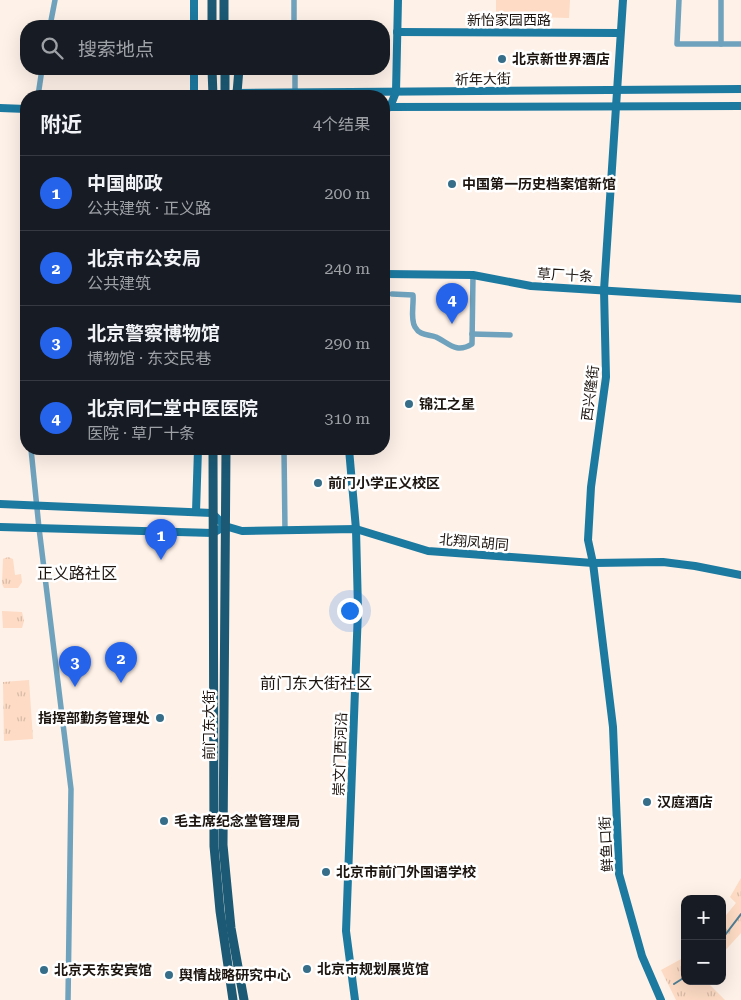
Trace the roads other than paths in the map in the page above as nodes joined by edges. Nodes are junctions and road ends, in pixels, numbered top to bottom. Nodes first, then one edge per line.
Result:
1 (55, 0) edge
2 (194, 0) edge
3 (212, 0) edge
4 (224, 0) edge
5 (294, 0) edge
6 (398, 0) edge
7 (623, 0) edge
8 (679, 0) edge
9 (722, 0) edge
10 (51, 20) edge
11 (194, 20) edge
12 (212, 20) edge
13 (224, 20) edge
14 (294, 20) edge
15 (397, 32) junction
16 (620, 33) junction
17 (721, 44) junction
18 (741, 44) edge
19 (41, 75) edge
20 (194, 75) edge
21 (212, 75) edge
22 (224, 75) edge
23 (239, 75) edge
24 (295, 75) edge
25 (741, 89) edge
26 (39, 90) edge
27 (194, 90) edge
28 (213, 90) edge
29 (224, 90) edge
30 (237, 90) edge
31 (296, 90) edge
32 (618, 90) junction
33 (390, 92) edge
34 (396, 92) junction
35 (390, 102) edge
36 (741, 106) edge
37 (390, 107) edge
38 (615, 107) junction
39 (0, 108) edge
40 (20, 109) edge
41 (390, 274) edge
42 (473, 275) junction
43 (604, 290) junction
44 (392, 294) dead end
45 (741, 299) edge
46 (472, 334) junction
47 (510, 335) dead end
48 (32, 455) edge
49 (198, 455) edge
50 (202, 455) edge
51 (213, 455) edge
52 (226, 455) edge
53 (284, 455) edge
54 (350, 455) edge
55 (198, 461) junction
56 (0, 504) edge
57 (37, 506) junction
58 (196, 512) junction
59 (212, 513) junction
60 (225, 526) junction
61 (0, 527) edge
62 (39, 528) junction
63 (356, 529) junction
64 (285, 531) junction
65 (213, 533) junction
66 (593, 563) junction
67 (741, 576) edge
68 (607, 680) joint
69 (68, 1000) edge
70 (233, 1000) edge
71 (244, 1000) edge
72 (354, 1000) edge
73 (661, 1000) edge

1 - 10 street
2 - 11 street
3 - 12 main road
4 - 13 main road
5 - 14 street
6 - 15 street
7 - 16 street, 西兴隆街
8 - 17 street
9 - 17 street
15 - 16 street, 新怡家园西路
15 - 34 street
16 - 32 street, 西兴隆街
17 - 18 street
19 - 26 street
20 - 27 street
21 - 28 main road
22 - 29 main road
23 - 30 main road
24 - 31 street
25 - 32 street, 祈年大街
32 - 34 street, 祈年大街
32 - 38 street, 西兴隆街
33 - 34 street, 祈年大街
34 - 35 street
36 - 38 street, 祈年大街
37 - 38 street, 祈年大街
38 - 43 street, 西兴隆街
39 - 40 street
41 - 42 street, 草厂十条
42 - 43 street, 草厂十条
42 - 46 street
43 - 45 street, 草厂十条
43 - 66 street, 西兴隆街
44 - 46 street
46 - 47 street
48 - 57 street
49 - 55 street
50 - 55 street
51 - 59 main road, 前门东大街
52 - 60 main road, 前门东大街
53 - 64 street
54 - 63 street, 崇文门西河沿
55 - 58 street
56 - 57 street
57 - 58 street
57 - 62 street
58 - 59 street
59 - 60 street
59 - 65 main road, 前门东大街
60 - 64 street, 北翔凤胡同
60 - 65 street
60 - 71 main road, 前门东大街
61 - 62 street
62 - 65 street
62 - 69 street
63 - 64 street, 北翔凤胡同
63 - 66 street, 北翔凤胡同
63 - 72 street, 崇文门西河沿
65 - 70 main road, 前门东大街
66 - 67 street, 北翔凤胡同
66 - 68 street, 西兴隆街
68 - 73 street, 鲜鱼口街

